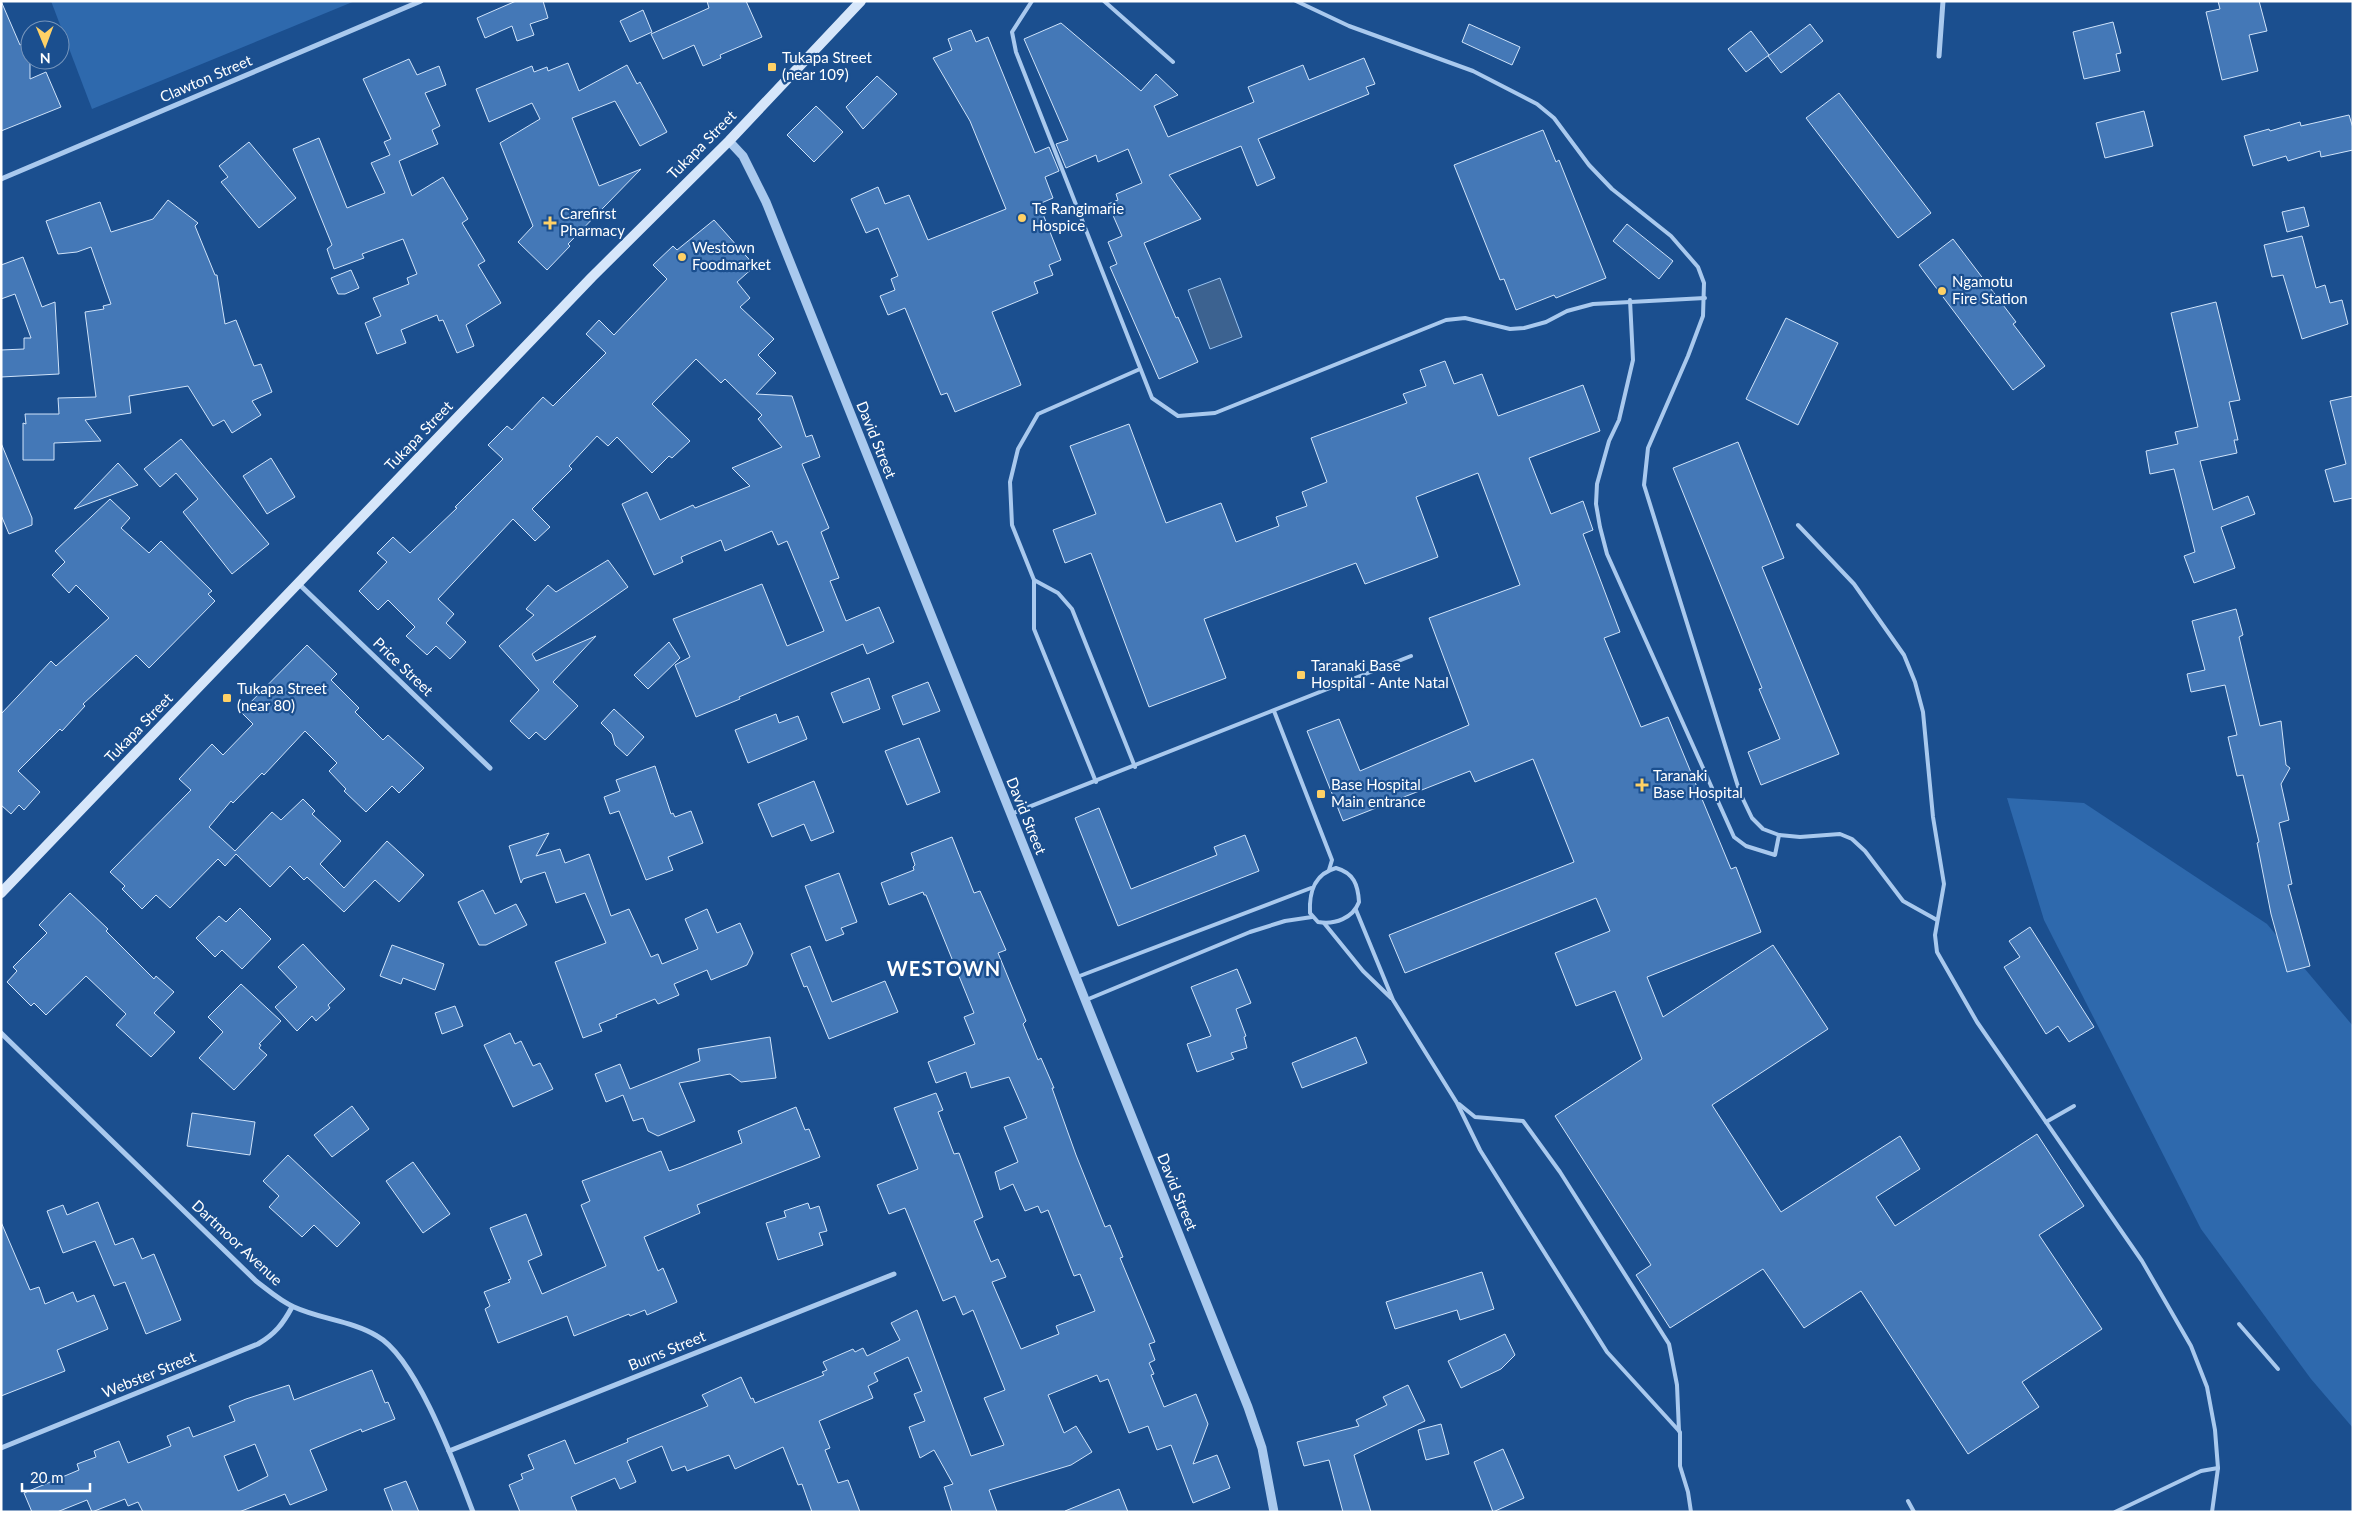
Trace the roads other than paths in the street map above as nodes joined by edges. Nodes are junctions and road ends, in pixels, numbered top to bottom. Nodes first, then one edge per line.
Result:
1 (422, 1) edge
2 (861, 1) edge
3 (1032, 1) edge
4 (1104, 1) edge
5 (1296, 1) edge
6 (1943, 1) edge
7 (1939, 56) dead end
8 (1172, 62) dead end
9 (728, 141) junction
10 (1, 180) edge
11 (1705, 298) junction
12 (1630, 300) junction
13 (1140, 369) junction
14 (1798, 525) dead end
15 (1034, 580) junction
16 (299, 584) junction
17 (1411, 656) dead end
18 (1274, 711) junction
19 (1135, 767) junction
20 (490, 768) dead end
21 (1096, 782) junction
22 (1010, 814) junction
23 (1779, 835) junction
24 (1330, 870) junction
25 (1311, 888) junction
26 (1, 893) edge
27 (1356, 910) junction
28 (1312, 917) junction
29 (1937, 920) junction
30 (1324, 923) junction
31 (1077, 977) junction
32 (1086, 1000) junction
33 (1393, 1000) junction
34 (1, 1032) edge
35 (1457, 1103) junction
36 (2074, 1106) dead end
37 (2046, 1122) junction
38 (894, 1274) dead end
39 (292, 1306) junction
40 (2239, 1324) dead end
41 (2278, 1368) dead end
42 (1680, 1432) junction
43 (1, 1448) edge
44 (449, 1451) junction
45 (2218, 1468) junction
46 (1908, 1501) dead end
47 (473, 1512) edge
48 (1274, 1512) edge
49 (1691, 1512) edge
50 (1914, 1512) edge
51 (2115, 1512) edge
52 (2212, 1512) edge

1 - 10 street, Clawton Street
2 - 9 main road, Tukapa Street
3 - 13 lane
4 - 8 lane
5 - 11 lane
6 - 7 street
9 - 16 main road, Tukapa Street
9 - 22 street, David Street
11 - 12 lane
11 - 23 lane
12 - 13 lane
12 - 23 lane
13 - 15 lane
14 - 29 lane
15 - 19 lane
15 - 21 lane
16 - 20 street, Price Street
16 - 26 main road, Tukapa Street
17 - 18 lane
18 - 19 lane
18 - 24 lane
19 - 21 lane
21 - 22 lane
22 - 31 street, David Street
23 - 29 lane
24 - 25 lane
24 - 27 lane
25 - 28 lane
25 - 31 lane
27 - 30 lane
27 - 33 lane
28 - 30 lane
28 - 32 lane
29 - 37 lane
30 - 33 lane
31 - 32 street, David Street
32 - 48 street, David Street
33 - 35 lane
34 - 39 street, Dartmoor Avenue
35 - 42 lane
35 - 42 lane
36 - 37 lane
37 - 45 lane
38 - 44 street, Burns Street
39 - 43 street, Webster Street
39 - 44 street, Dartmoor Avenue
40 - 41 lane
42 - 49 lane
44 - 47 street, Dartmoor Avenue
45 - 51 lane
45 - 52 lane
46 - 50 lane

